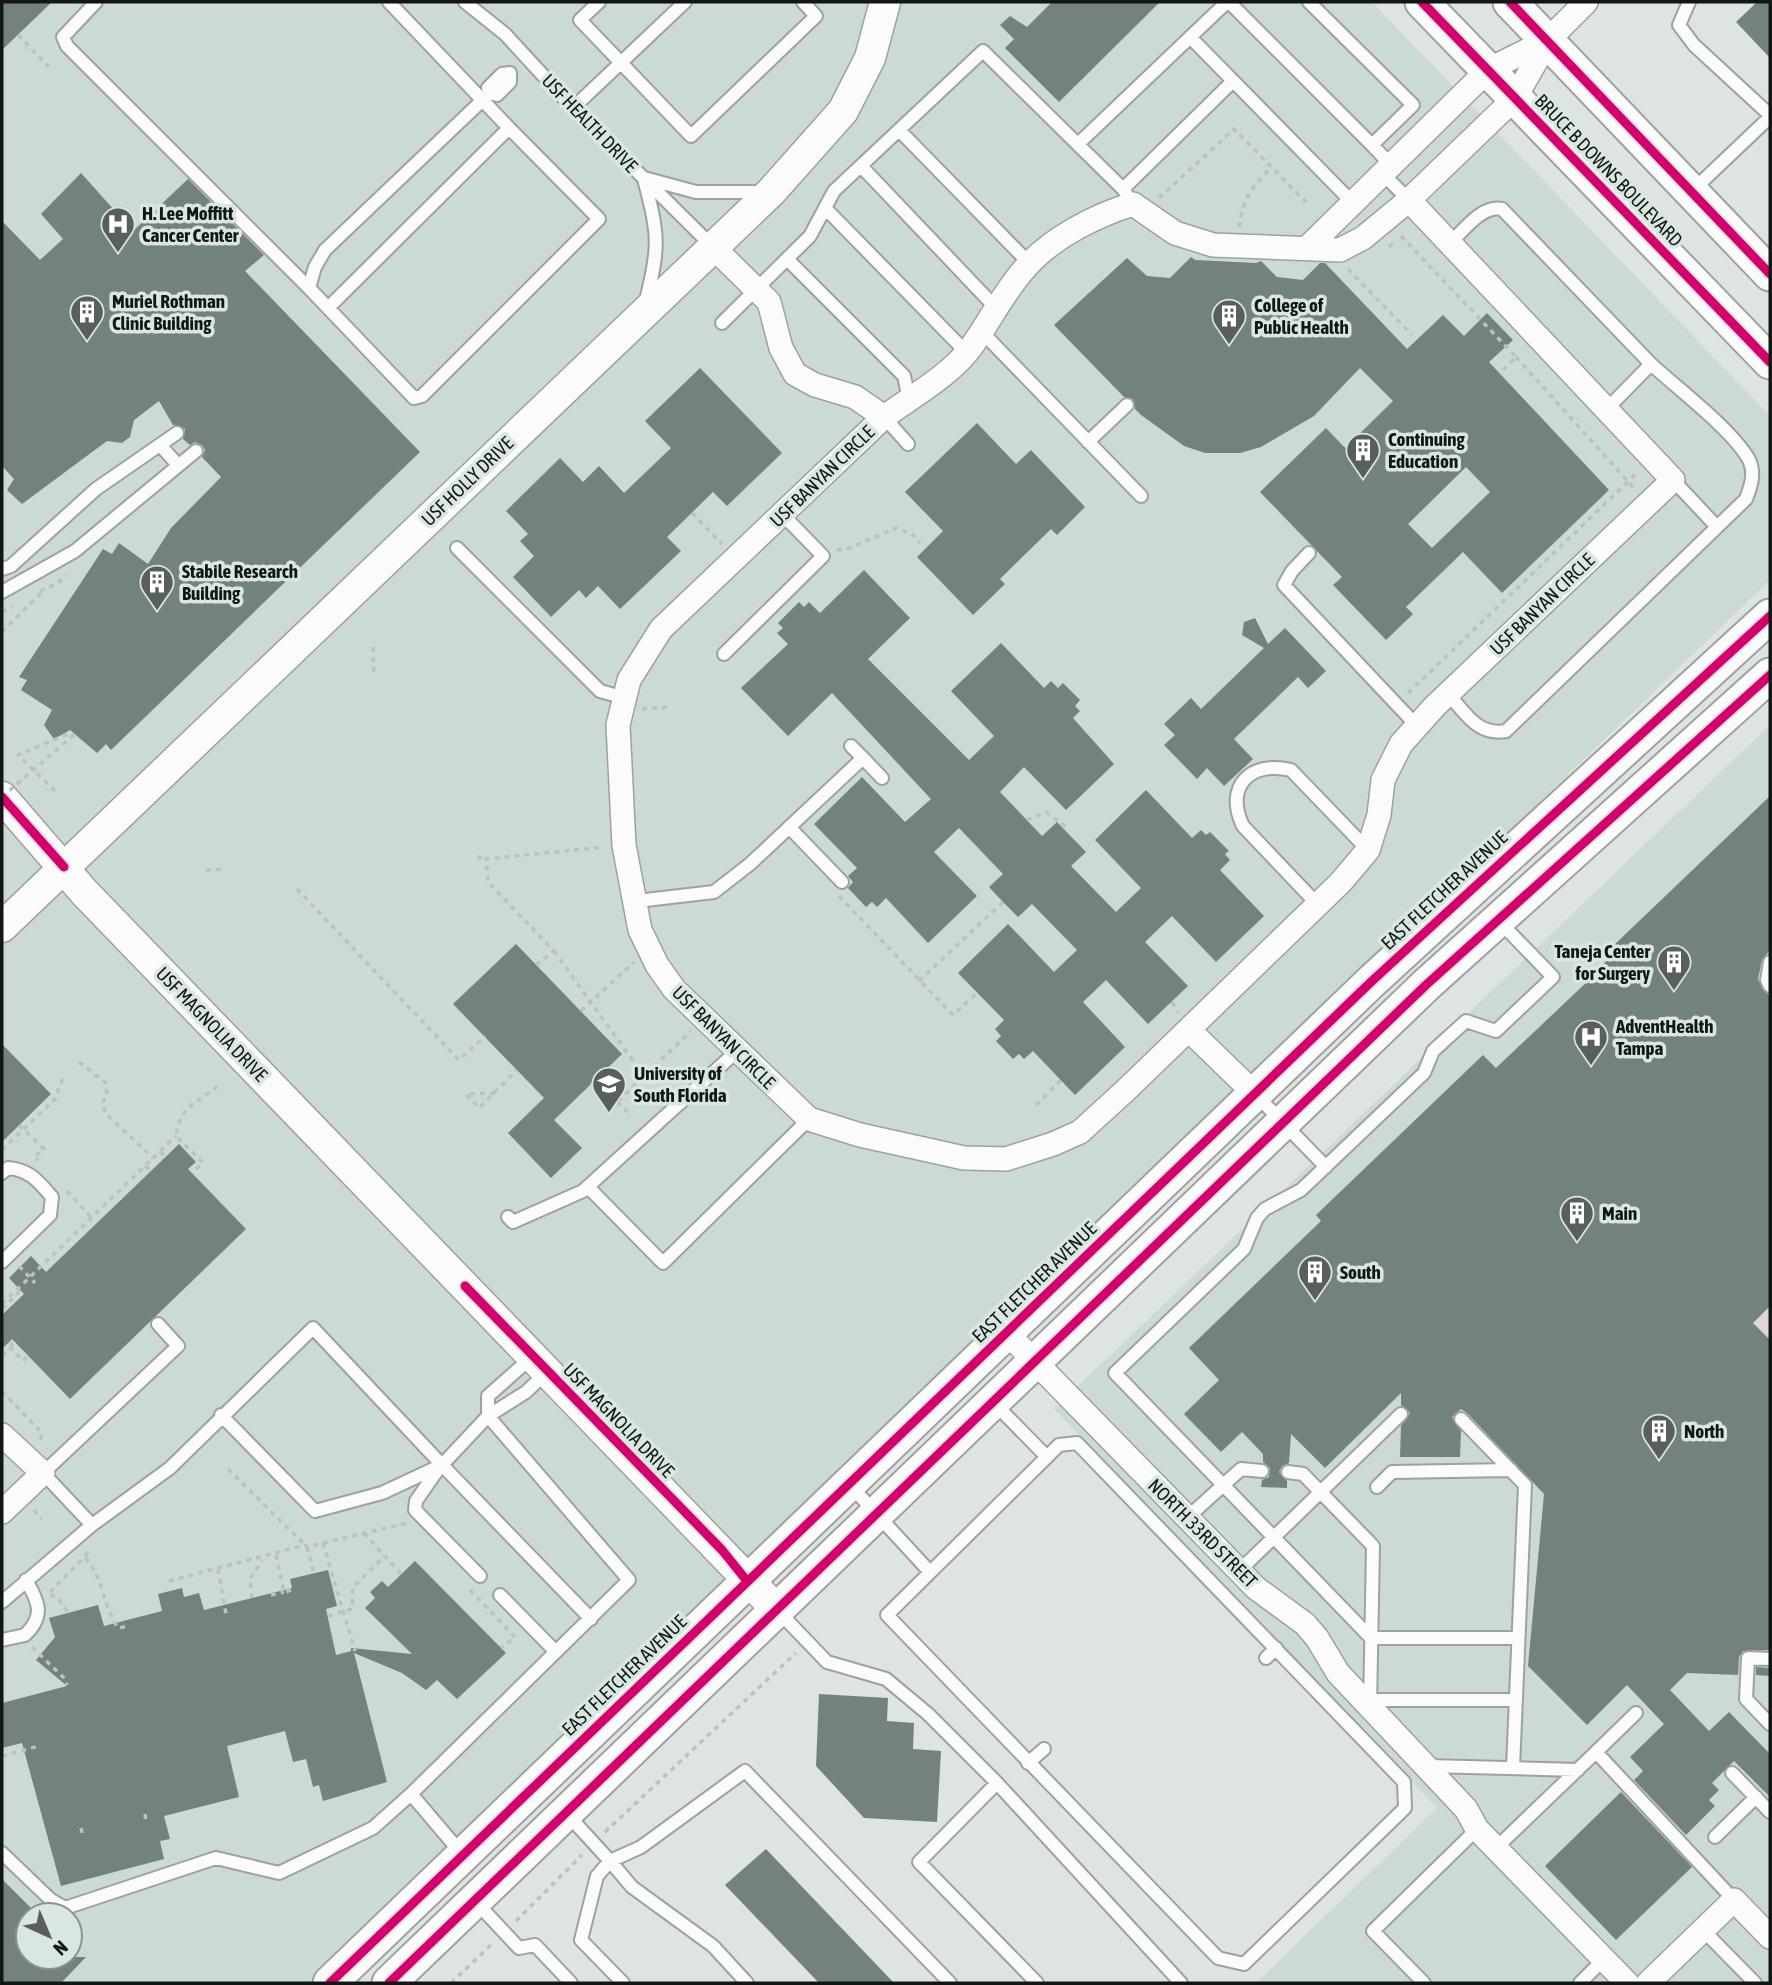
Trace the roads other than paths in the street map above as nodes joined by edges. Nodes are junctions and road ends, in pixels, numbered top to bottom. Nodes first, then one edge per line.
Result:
1 (389, 2) edge
2 (465, 2) edge
3 (599, 2) edge
4 (685, 2) edge
5 (803, 2) edge
6 (885, 2) edge
7 (1228, 2) edge
8 (1309, 2) edge
9 (1422, 2) edge
10 (1510, 2) edge
11 (1586, 2) edge
12 (1689, 2) edge
13 (94, 4) edge
14 (1190, 37) junction
15 (1548, 40) junction
16 (526, 57) junction
17 (621, 63) junction
18 (1488, 70) junction
19 (1233, 81) junction
20 (486, 97) junction
21 (1516, 98) junction
22 (573, 108) junction
23 (1770, 116) edge
24 (509, 128) junction
25 (899, 130) junction
26 (1078, 144) junction
27 (1372, 145) junction
28 (860, 166) junction
29 (1387, 170) junction
30 (644, 178) junction
31 (1692, 191) junction
32 (771, 192) junction
33 (1409, 200) junction
34 (1134, 202) junction
35 (1353, 203) junction
36 (825, 208) junction
37 (1451, 242) junction
38 (713, 247) junction
39 (1307, 248) junction
40 (787, 259) junction
41 (1029, 263) junction
42 (1770, 274) edge
43 (309, 288) junction
44 (758, 289) junction
45 (328, 308) junction
46 (996, 308) junction
47 (642, 314) junction
48 (722, 323) dead end
49 (980, 330) junction
50 (966, 352) junction
51 (1770, 362) edge
52 (1651, 364) junction
53 (909, 399) junction
54 (1127, 405) dead end
55 (1607, 409) junction
56 (884, 417) junction
57 (177, 433) dead end
58 (1088, 442) junction
59 (908, 444) dead end
60 (160, 445) junction
61 (195, 451) dead end
62 (178, 465) junction
63 (1673, 480) junction
64 (1141, 496) dead end
65 (782, 514) junction
66 (1717, 527) junction
67 (457, 548) dead end
68 (1309, 553) dead end
69 (2, 569) edge
70 (2, 592) edge
71 (1770, 615) edge
72 (724, 654) dead end
73 (1770, 675) edge
74 (1448, 694) junction
75 (631, 704) junction
76 (1417, 726) junction
77 (851, 746) dead end
78 (863, 758) junction
79 (882, 778) dead end
80 (2, 797) edge
81 (789, 827) junction
82 (1368, 850) junction
83 (64, 867) junction
84 (837, 885) road end
85 (637, 901) junction
86 (1320, 906) junction
87 (1498, 920) junction
88 (2, 927) edge
89 (1770, 961) edge
90 (1770, 986) edge
91 (1189, 1030) junction
92 (737, 1051) junction
93 (1255, 1094) junction
94 (809, 1118) junction
95 (1283, 1122) junction
96 (1326, 1167) junction
97 (2, 1173) edge
98 (588, 1188) junction
99 (508, 1217) dead end
100 (2, 1262) edge
101 (158, 1324) dead end
102 (1007, 1333) junction
103 (1035, 1361) junction
104 (540, 1364) junction
105 (993, 1402) junction
106 (1401, 1414) dead end
107 (221, 1415) junction
108 (488, 1416) junction
109 (1461, 1419) dead end
110 (2, 1435) edge
111 (1047, 1457) junction
112 (442, 1465) junction
113 (1511, 1470) junction
114 (1262, 1471) dead end
115 (1288, 1472) dead end
116 (43, 1473) junction
117 (849, 1484) junction
118 (1223, 1485) junction
119 (1377, 1487) dead end
120 (1322, 1493) junction
121 (2, 1512) edge
122 (876, 1514) junction
123 (1187, 1518) junction
124 (92, 1525) junction
125 (1274, 1538) junction
126 (929, 1571) junction
127 (1239, 1571) junction
128 (480, 1576) dead end
129 (26, 1580) junction
130 (747, 1581) junction
131 (500, 1595) dead end
132 (2, 1602) edge
133 (777, 1610) junction
134 (591, 1619) junction
135 (1371, 1637) junction
136 (1518, 1638) junction
137 (2, 1640) edge
138 (1276, 1648) junction
139 (556, 1652) junction
140 (1266, 1658) dead end
141 (1770, 1659) edge
142 (1515, 1700) junction
143 (1370, 1704) junction
144 (1636, 1713) dead end
145 (1770, 1724) edge
146 (1044, 1749) dead end
147 (1596, 1752) junction
148 (1028, 1763) junction
149 (1425, 1766) junction
150 (1513, 1768) junction
151 (1578, 1770) junction
152 (1732, 1773) dead end
153 (997, 1783) junction
154 (411, 1794) junction
155 (1756, 1797) junction
156 (1770, 1812) edge
157 (566, 1814) junction
158 (1478, 1829) junction
159 (1715, 1838) dead end
160 (1496, 1848) junction
161 (2, 1853) edge
162 (463, 1854) junction
163 (610, 1861) junction
164 (1734, 1900) junction
165 (475, 1901) junction
166 (1703, 1930) junction
167 (1770, 1937) edge
168 (1604, 1959) junction
169 (330, 1983) edge
170 (389, 1983) edge
171 (571, 1983) edge
172 (623, 1983) edge
173 (747, 1983) edge
174 (950, 1983) edge
175 (1037, 1983) edge
176 (1181, 1983) edge
177 (1424, 1983) edge
178 (1580, 1983) edge
179 (1628, 1983) edge
180 (1648, 1983) edge
181 (1755, 1983) edge

1 - 20 lane
2 - 16 lane, USF HEALTH DRIVE
3 - 17 lane
4 - 17 lane
5 - 17 lane
6 - 32 street, USF HOLLY DRIVE
7 - 14 lane
7 - 27 lane
8 - 27 lane
9 - 18 main road, BRUCE B DOWNS BOULEVARD
10 - 15 main road
11 - 15 street
12 - 23 lane
13 - 43 lane
14 - 19 lane
14 - 26 lane
15 - 18 street
15 - 21 street
15 - 31 main road
16 - 20 lane
16 - 22 lane, USF HEALTH DRIVE
17 - 22 lane
18 - 21 main road, BRUCE B DOWNS BOULEVARD
18 - 29 street
19 - 34 lane
19 - 35 lane
20 - 24 lane
20 - 43 lane
21 - 33 street
21 - 51 main road, BRUCE B DOWNS BOULEVARD
22 - 30 lane, USF HEALTH DRIVE
23 - 31 lane
24 - 45 lane
24 - 45 lane
25 - 26 lane
25 - 28 lane
25 - 41 lane
26 - 34 lane
27 - 29 lane
28 - 36 lane
28 - 46 lane
29 - 33 lane
29 - 35 street
30 - 32 lane
30 - 38 lane, USF HEALTH DRIVE
30 - 47 lane
31 - 42 main road
32 - 38 street, USF HOLLY DRIVE
33 - 37 street
33 - 39 street
34 - 39 street
34 - 41 street, USF BANYAN CIRCLE
35 - 39 street
36 - 40 lane
36 - 50 lane
37 - 52 lane
37 - 55 street
38 - 44 street, USF BANYAN CIRCLE
38 - 47 street, USF HOLLY DRIVE
40 - 44 lane
40 - 53 lane
41 - 46 street, USF BANYAN CIRCLE
43 - 45 lane
44 - 48 lane
44 - 56 street, USF BANYAN CIRCLE
46 - 49 street, USF BANYAN CIRCLE
47 - 83 street, USF HOLLY DRIVE
49 - 50 street, USF BANYAN CIRCLE
49 - 58 lane
50 - 53 street, USF BANYAN CIRCLE
52 - 55 lane
52 - 66 lane
53 - 56 street, USF BANYAN CIRCLE
54 - 58 lane
55 - 63 street
56 - 59 lane
56 - 65 street, USF BANYAN CIRCLE
57 - 60 lane
58 - 64 lane
60 - 62 lane
60 - 69 lane
61 - 62 lane
62 - 70 lane
63 - 66 lane
63 - 74 street, USF BANYAN CIRCLE
65 - 72 lane
65 - 75 street, USF BANYAN CIRCLE
66 - 74 lane
67 - 75 lane
68 - 76 lane
71 - 93 main road, EAST FLETCHER AVENUE
73 - 87 main road
74 - 76 street, USF BANYAN CIRCLE
75 - 85 street, USF BANYAN CIRCLE
76 - 82 street, USF BANYAN CIRCLE
77 - 78 lane
78 - 79 lane
78 - 81 lane
80 - 83 street, USF MAGNOLIA DRIVE
81 - 84 lane
81 - 85 lane
82 - 86 street, USF BANYAN CIRCLE
82 - 86 lane
83 - 88 street, USF HOLLY DRIVE
83 - 104 street, USF MAGNOLIA DRIVE
85 - 92 street, USF BANYAN CIRCLE
86 - 91 street, USF BANYAN CIRCLE
87 - 95 main road
87 - 96 lane
89 - 90 lane
91 - 93 street
91 - 94 street, USF BANYAN CIRCLE
92 - 94 street, USF BANYAN CIRCLE
92 - 98 lane
93 - 95 lane
93 - 102 main road, EAST FLETCHER AVENUE
94 - 98 lane
95 - 96 lane
95 - 103 main road
96 - 118 lane
97 - 100 lane
98 - 99 lane
101 - 116 lane
102 - 103 street, NORTH 33RD STREET
102 - 117 main road, EAST FLETCHER AVENUE
103 - 105 main road
103 - 123 street, NORTH 33RD STREET
104 - 108 lane
104 - 108 lane
104 - 130 street, USF MAGNOLIA DRIVE
105 - 111 lane
105 - 122 main road
106 - 120 lane
107 - 112 lane
107 - 112 lane
107 - 124 lane
108 - 112 lane
108 - 134 lane
109 - 113 lane
110 - 116 street
111 - 126 lane
111 - 138 lane
112 - 128 lane
112 - 134 lane
113 - 119 lane
113 - 136 lane
114 - 118 lane
115 - 120 lane
116 - 121 street
116 - 124 lane
117 - 122 lane
117 - 130 main road, EAST FLETCHER AVENUE
118 - 123 lane
118 - 125 lane
120 - 125 lane
120 - 135 lane
122 - 126 lane
122 - 133 main road
123 - 127 street, NORTH 33RD STREET
124 - 129 lane
125 - 127 lane
125 - 135 lane
126 - 148 lane
127 - 143 street, NORTH 33RD STREET
129 - 132 lane
129 - 137 lane
130 - 133 street, USF MAGNOLIA DRIVE
130 - 162 main road, EAST FLETCHER AVENUE
131 - 139 lane
133 - 153 lane
133 - 157 main road
134 - 139 lane
135 - 136 lane
135 - 143 lane
136 - 142 lane
138 - 140 lane
138 - 148 lane
139 - 154 lane
141 - 145 lane
142 - 143 lane
142 - 150 lane
143 - 149 street, NORTH 33RD STREET
144 - 147 lane
146 - 148 lane
147 - 151 lane
147 - 164 lane
149 - 150 lane
149 - 158 street, NORTH 33RD STREET
150 - 151 lane
151 - 160 lane
152 - 155 lane
153 - 175 lane
153 - 176 lane
154 - 161 lane
154 - 162 lane
155 - 156 lane
155 - 159 lane
157 - 163 lane
157 - 165 main road
158 - 160 street, NORTH 33RD STREET
158 - 177 lane
160 - 168 street, NORTH 33RD STREET
162 - 169 main road, EAST FLETCHER AVENUE
163 - 172 lane
163 - 173 lane
163 - 174 lane
164 - 166 street
164 - 167 street
165 - 170 main road
165 - 171 lane
166 - 180 street
166 - 181 lane
168 - 178 lane
168 - 179 street, NORTH 33RD STREET

